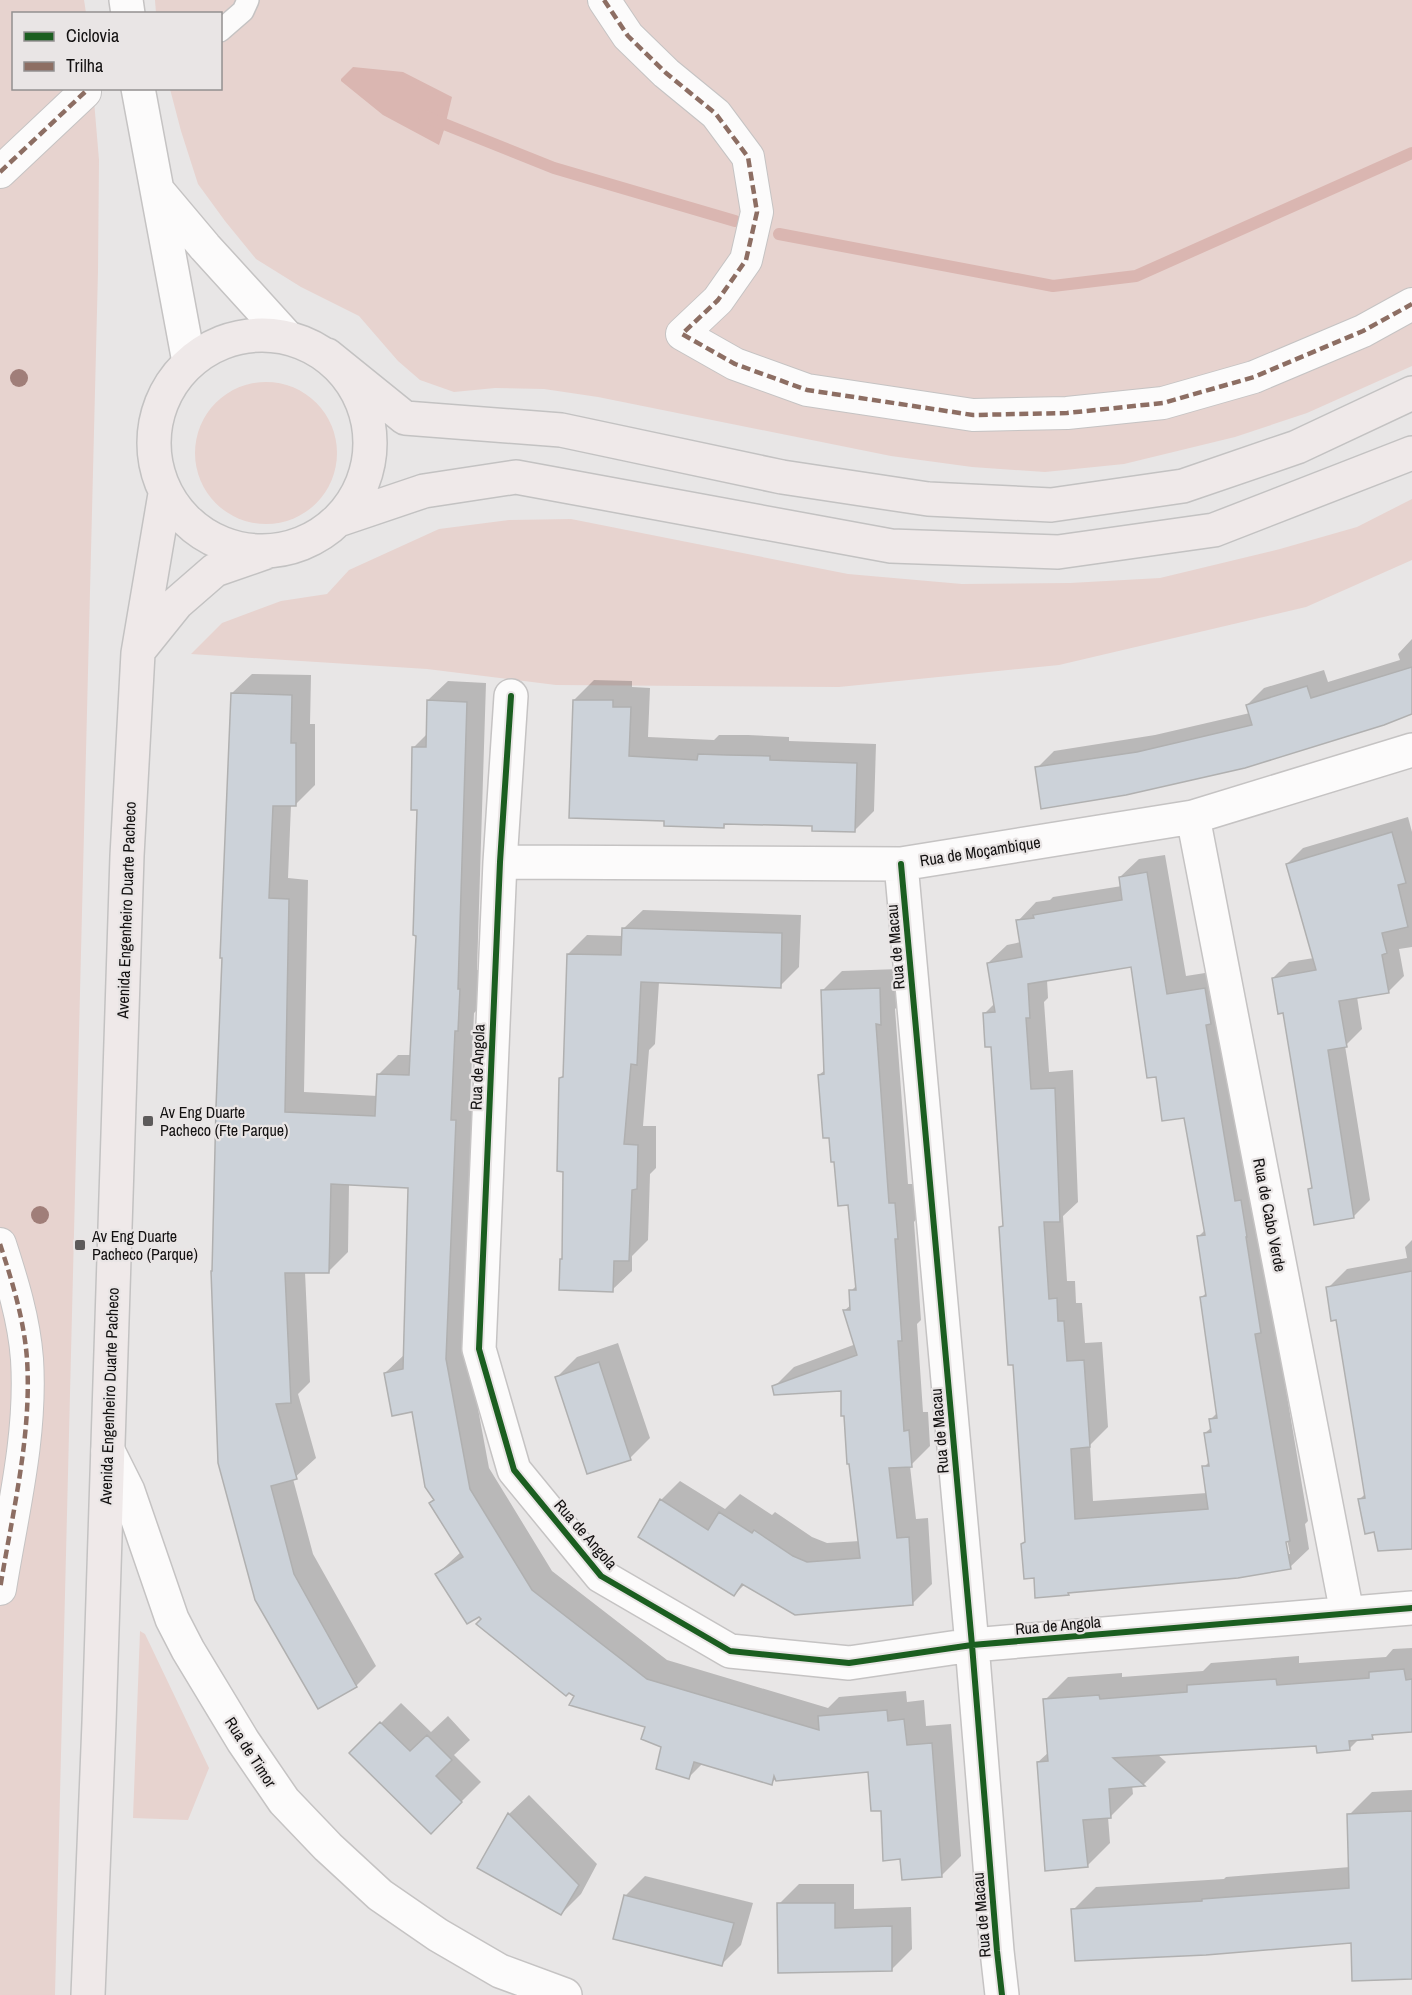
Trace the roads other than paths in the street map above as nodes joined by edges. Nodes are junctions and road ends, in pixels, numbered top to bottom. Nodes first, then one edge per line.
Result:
1 (248, 0) edge
2 (604, 0) edge
3 (222, 29) edge
4 (138, 90) edge
5 (85, 92) dead end
6 (0, 171) edge
7 (156, 188) junction
8 (1412, 304) edge
9 (287, 337) junction
10 (327, 355) junction
11 (189, 362) junction
12 (1412, 393) edge
13 (1412, 453) edge
14 (165, 494) junction
15 (341, 519) junction
16 (269, 552) junction
17 (138, 653) junction
18 (511, 696) dead end
19 (1412, 750) edge
20 (1193, 817) junction
21 (500, 862) junction
22 (901, 864) junction
23 (0, 1244) edge
24 (108, 1451) junction
25 (0, 1589) edge
26 (1412, 1608) edge
27 (1347, 1613) junction
28 (972, 1645) junction
29 (503, 1983) edge
30 (88, 1995) edge
31 (565, 1995) edge
32 (1002, 1995) edge

1 - 3 lane
2 - 8 street
4 - 7 street
5 - 6 street
7 - 9 street
7 - 11 street
9 - 10 main road
9 - 11 main road
10 - 12 main road
10 - 15 main road
11 - 14 main road
13 - 15 main road
14 - 16 main road
14 - 17 main road, Avenida Engenheiro Duarte Pacheco
15 - 16 main road
16 - 17 main road
17 - 24 main road, Avenida Engenheiro Duarte Pacheco
18 - 21 street, Rua de Angola
19 - 20 street, Rua de Moçambique
20 - 22 street, Rua de Moçambique
20 - 27 street, Rua de Cabo Verde
21 - 22 street, Rua de Moçambique
21 - 28 street, Rua de Angola
22 - 28 street, Rua de Macau
23 - 25 street
24 - 29 street, Rua de Timor
24 - 30 main road, Avenida Engenheiro Duarte Pacheco
26 - 27 street, Rua de Angola
27 - 28 street, Rua de Angola
28 - 32 street, Rua de Macau
29 - 31 street, Rua de Timor

